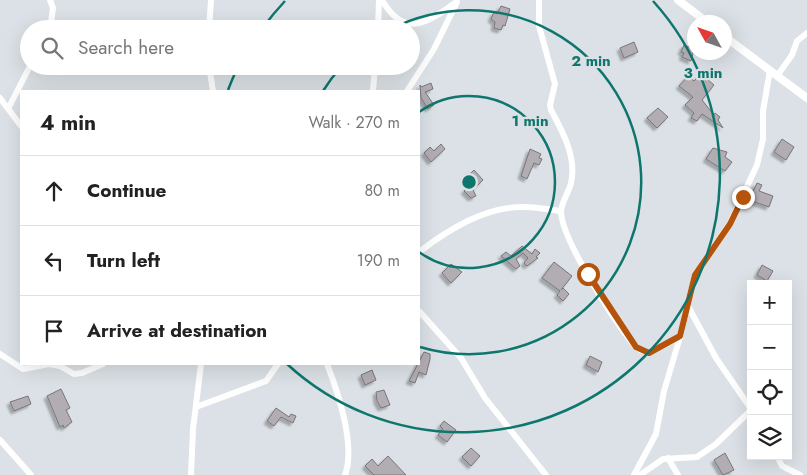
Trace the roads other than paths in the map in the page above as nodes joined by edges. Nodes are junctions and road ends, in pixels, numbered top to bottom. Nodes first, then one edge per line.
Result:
1 (50, 0) edge
2 (211, 0) edge
3 (381, 0) edge
4 (539, 0) edge
5 (678, 0) edge
6 (458, 1) edge
7 (698, 15) edge
8 (51, 20) edge
9 (210, 20) edge
10 (379, 20) edge
11 (402, 20) edge
12 (420, 23) edge
13 (807, 33) edge
14 (732, 42) edge
15 (770, 70) junction
16 (420, 71) edge
17 (25, 75) edge
18 (210, 75) edge
19 (374, 75) edge
20 (417, 75) edge
21 (777, 76) junction
22 (213, 90) edge
23 (373, 90) edge
24 (408, 90) edge
25 (0, 98) edge
26 (807, 98) edge
27 (9, 107) junction
28 (20, 124) edge
29 (561, 211) junction
30 (420, 251) edge
31 (689, 308) junction
32 (420, 312) edge
33 (680, 336) junction
34 (0, 354) edge
35 (44, 365) edge
36 (54, 365) edge
37 (101, 365) edge
38 (201, 365) edge
39 (277, 365) edge
40 (327, 365) edge
41 (747, 403) edge
42 (196, 407) junction
43 (747, 413) edge
44 (0, 440) edge
45 (668, 458) junction
46 (779, 460) edge
47 (31, 475) edge
48 (191, 475) edge
49 (345, 475) edge
50 (546, 475) edge
51 (634, 475) edge
52 (640, 475) edge
53 (678, 475) edge
54 (800, 475) edge

1 - 8 street
2 - 9 street
3 - 10 street
3 - 11 street
4 - 29 street
5 - 7 street
6 - 12 street
6 - 16 street
13 - 21 street
14 - 15 street
15 - 21 street
15 - 31 street
17 - 27 street
18 - 22 street
19 - 23 street
20 - 24 street
21 - 26 street
25 - 27 street
27 - 28 street
29 - 30 street
29 - 33 street
31 - 33 street
31 - 41 street
32 - 50 street
33 - 51 street
34 - 35 street
36 - 37 street
38 - 42 street
39 - 42 street
40 - 49 street
42 - 48 street
43 - 45 street
44 - 47 street
45 - 52 street
45 - 53 street
46 - 54 street

